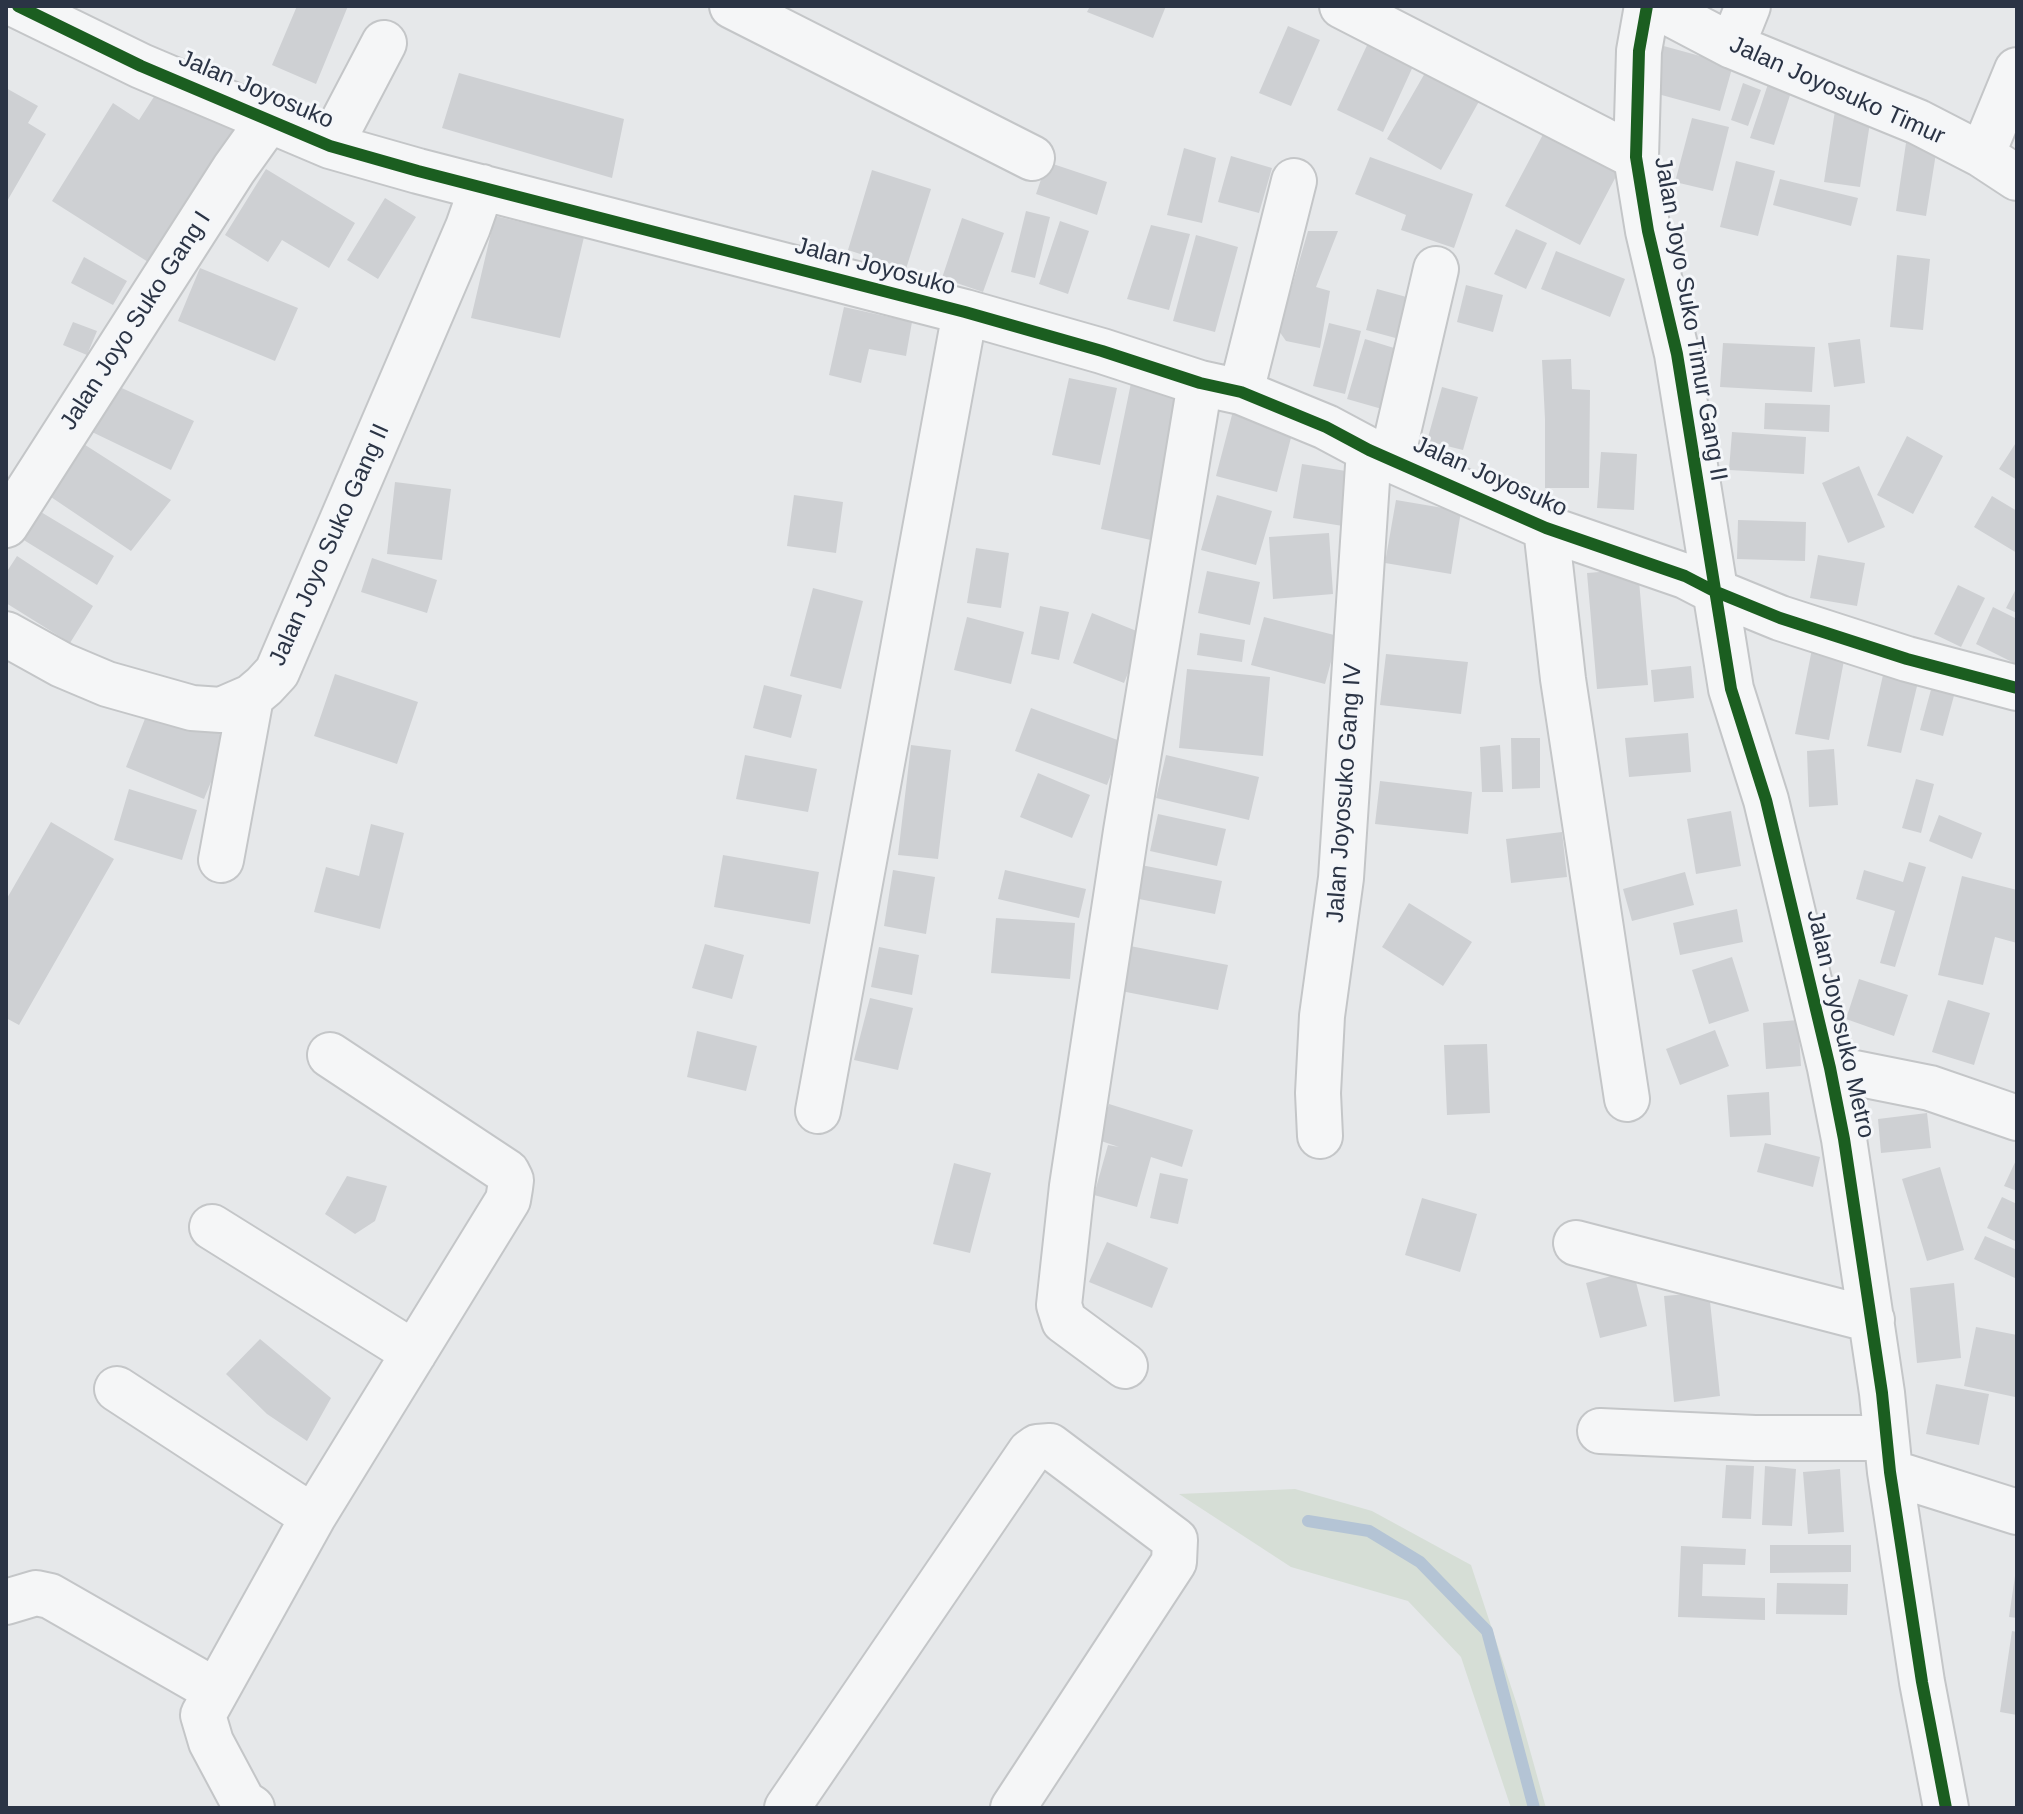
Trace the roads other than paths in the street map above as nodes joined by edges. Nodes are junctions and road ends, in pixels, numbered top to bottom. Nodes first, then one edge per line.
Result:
1 (18, 6) edge
2 (732, 6) edge
3 (1342, 6) edge
4 (1647, 6) edge
5 (1656, 6) edge
6 (1748, 6) edge
7 (384, 43) dead end
8 (1732, 46) junction
9 (2017, 70) edge
10 (269, 120) junction
11 (330, 146) junction
12 (1636, 157) junction
13 (1032, 158) dead end
14 (2000, 167) edge
15 (1294, 181) dead end
16 (482, 187) junction
17 (1436, 269) dead end
18 (965, 312) junction
19 (1221, 388) junction
20 (1381, 454) junction
21 (6, 525) edge
22 (1546, 528) junction
23 (1714, 591) junction
24 (6, 634) edge
25 (2017, 688) edge
26 (251, 697) junction
27 (221, 860) dead end
28 (330, 1055) dead end
29 (1830, 1068) junction
30 (1627, 1099) dead end
31 (818, 1111) dead end
32 (2017, 1118) edge
33 (1320, 1136) dead end
34 (212, 1227) dead end
35 (1576, 1243) dead end
36 (1872, 1320) junction
37 (414, 1353) junction
38 (1125, 1366) dead end
39 (117, 1389) dead end
40 (1600, 1431) dead end
41 (1888, 1455) junction
42 (2017, 1512) edge
43 (313, 1517) junction
44 (6, 1602) edge
45 (216, 1691) junction
46 (245, 1806) edge
47 (787, 1808) edge
48 (1013, 1808) edge
49 (1946, 1808) edge

1 - 10 street, Jalan Joyosuko
2 - 13 street
3 - 12 street
4 - 12 street, Jalan Joyo Suko Timur Gang II
5 - 8 street, Jalan Joyosuko Timur
6 - 8 street
7 - 11 street
8 - 14 street, Jalan Joyosuko Timur
9 - 14 street
10 - 11 street, Jalan Joyosuko
10 - 21 street, Jalan Joyo Suko Gang I
11 - 16 street, Jalan Joyosuko
12 - 23 street, Jalan Joyo Suko Timur Gang II
15 - 19 street
16 - 18 street, Jalan Joyosuko
16 - 26 street, Jalan Joyo Suko Gang II
17 - 20 street, Jalan Joyosuko Gang IV
18 - 19 street, Jalan Joyosuko
18 - 31 street
19 - 20 street, Jalan Joyosuko
19 - 38 street
20 - 22 street, Jalan Joyosuko
20 - 33 street, Jalan Joyosuko Gang IV
22 - 23 street, Jalan Joyosuko
22 - 30 street
23 - 25 street, Jalan Joyosuko
23 - 29 street, Jalan Joyosuko Metro
24 - 26 street, Jalan Joyo Suko Gang II
26 - 27 street
28 - 37 street
29 - 32 street
29 - 36 street, Jalan Joyosuko Metro
34 - 37 street
35 - 36 street
36 - 41 street, Jalan Joyosuko Metro
37 - 43 street
39 - 43 street
40 - 41 street
41 - 42 street
41 - 49 street, Jalan Joyosuko Metro
43 - 45 street
44 - 45 street
45 - 46 street
47 - 48 street

